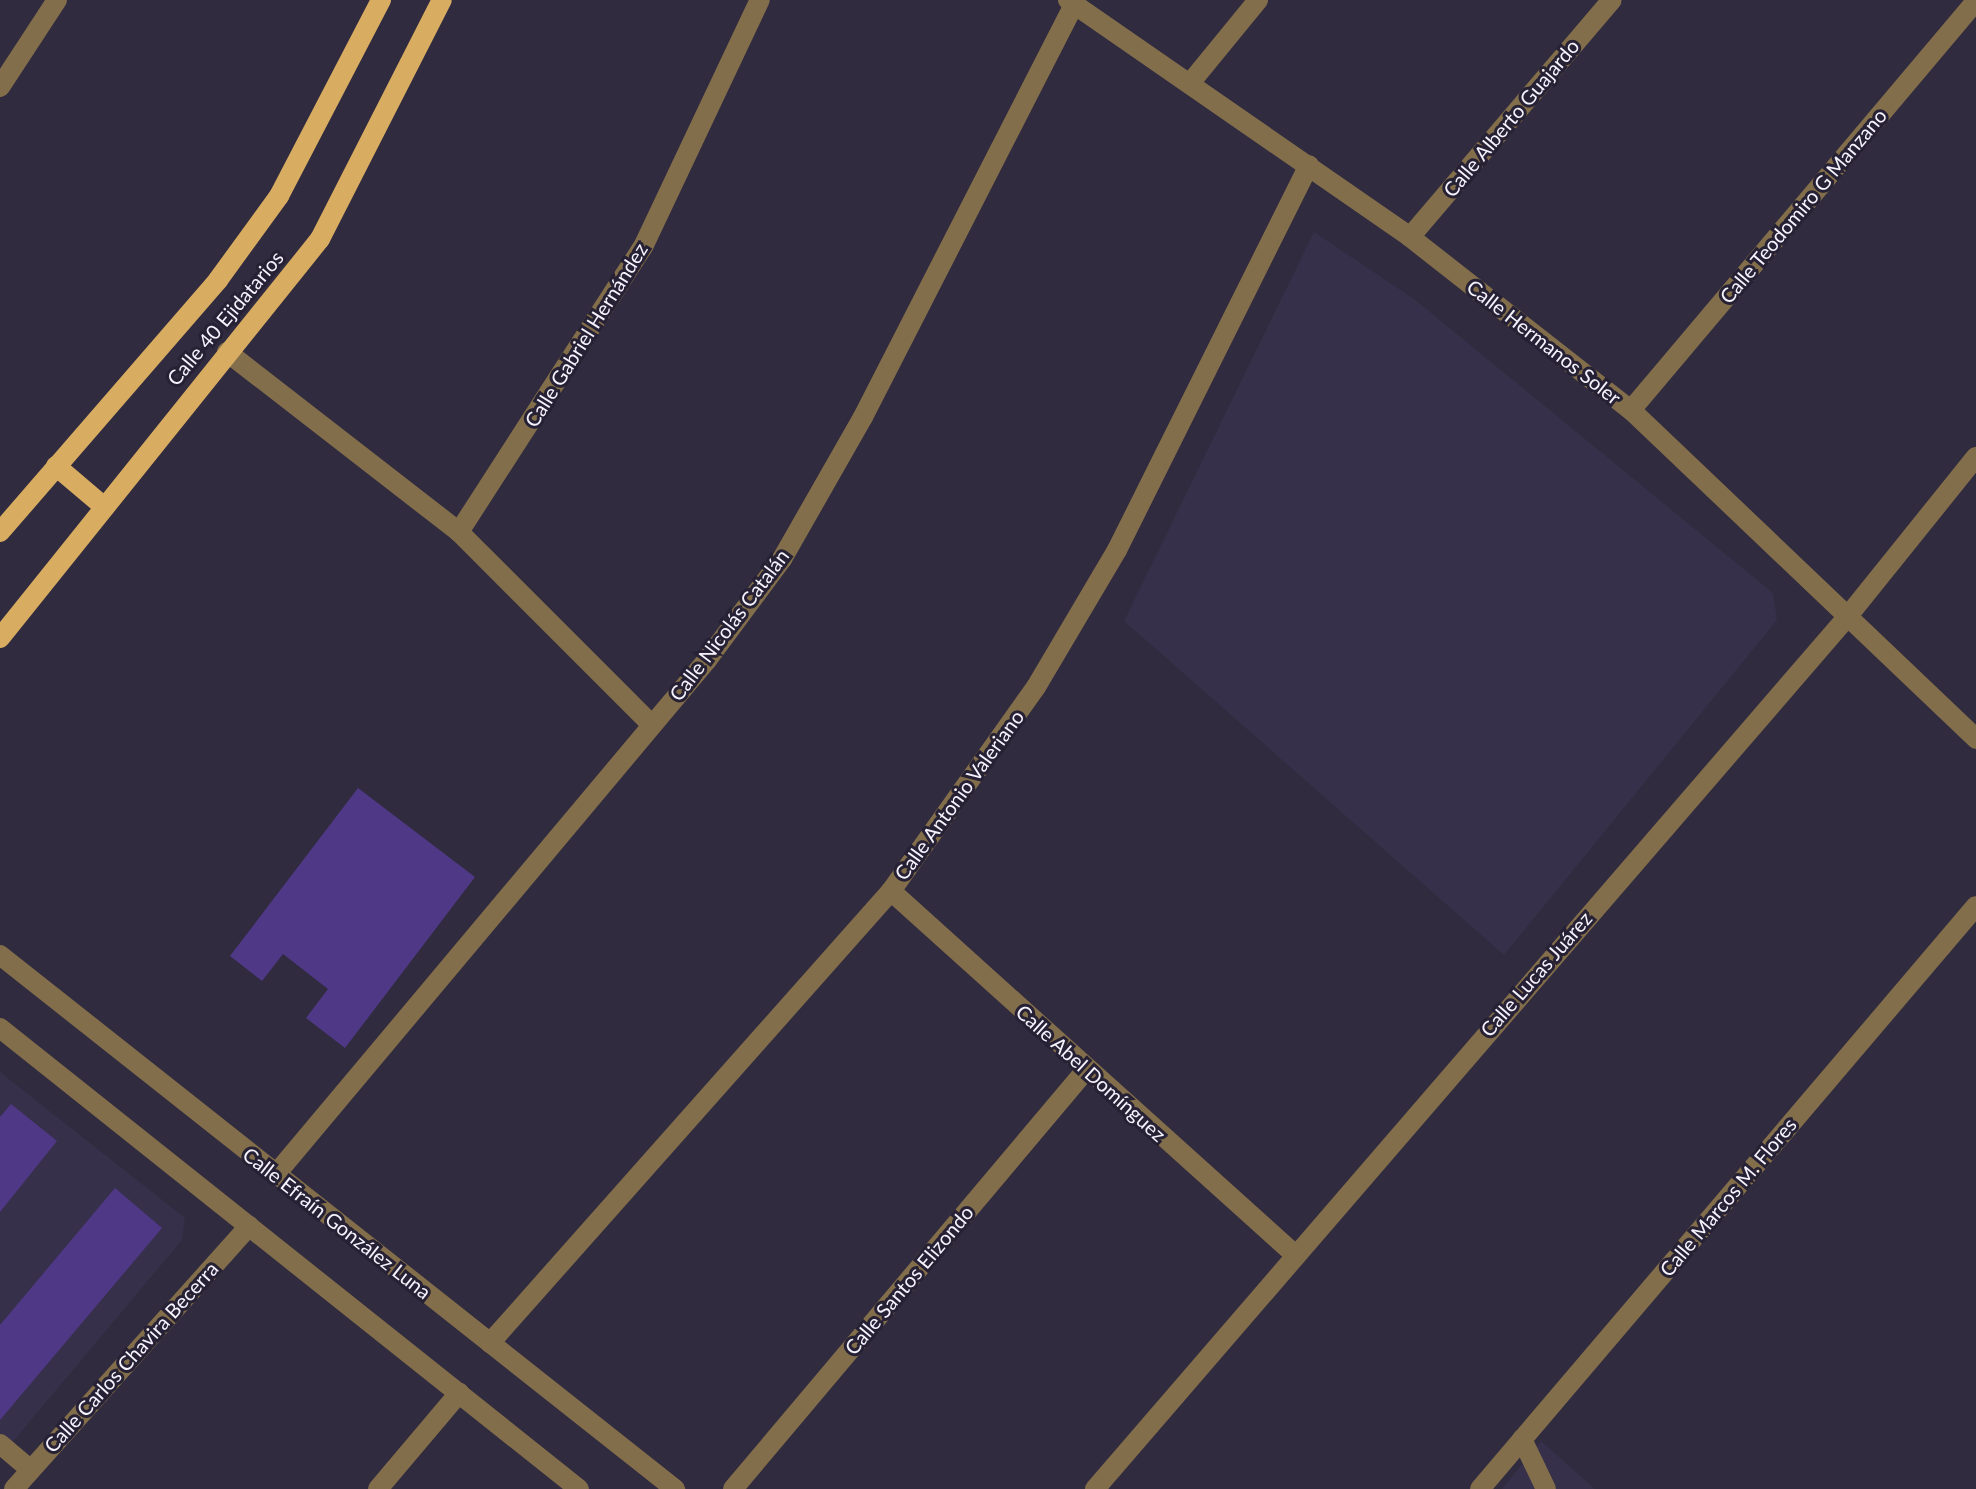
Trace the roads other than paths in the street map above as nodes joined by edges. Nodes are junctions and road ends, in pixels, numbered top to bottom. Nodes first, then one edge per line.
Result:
1 (57, 0) edge
2 (381, 0) edge
3 (442, 0) edge
4 (760, 0) edge
5 (1258, 0) edge
6 (1612, 0) edge
7 (1976, 1) edge
8 (1071, 2) edge
9 (1191, 82) junction
10 (0, 87) edge
11 (1309, 165) junction
12 (1410, 237) junction
13 (227, 352) junction
14 (1631, 410) junction
15 (1976, 457) edge
16 (56, 466) junction
17 (102, 505) junction
18 (0, 532) edge
19 (459, 532) junction
20 (1848, 616) junction
21 (0, 638) edge
22 (651, 724) junction
23 (1976, 739) edge
24 (891, 891) junction
25 (1976, 906) edge
26 (0, 955) edge
27 (0, 1028) edge
28 (1086, 1070) junction
29 (276, 1174) junction
30 (249, 1226) junction
31 (1293, 1253) junction
32 (490, 1343) junction
33 (459, 1393) junction
34 (1522, 1439) junction
35 (0, 1444) edge
36 (30, 1469) junction
37 (14, 1489) edge
38 (378, 1489) edge
39 (579, 1489) edge
40 (675, 1489) edge
41 (733, 1489) edge
42 (1095, 1489) edge
43 (1480, 1489) edge
44 (1546, 1489) edge

1 - 10 street
2 - 16 main road, Calle 40 Ejidatarios
3 - 13 main road, Calle 40 Ejidatarios
4 - 19 street, Calle Gabriel Hernández
5 - 9 street
6 - 12 street, Calle Alberto Guajardo
7 - 14 street, Calle Teodomiro G Manzano
8 - 9 street, Calle Hermanos Soler
8 - 22 street, Calle Nicolás Catalán
9 - 11 street, Calle Hermanos Soler
11 - 12 street, Calle Hermanos Soler
11 - 24 street, Calle Antonio Valeriano
12 - 14 street, Calle Hermanos Soler
13 - 17 main road, Calle 40 Ejidatarios
13 - 19 street
14 - 20 street, Calle Hermanos Soler
15 - 20 street, Calle Lucas Juárez
16 - 17 main road
16 - 18 main road, Calle 40 Ejidatarios
17 - 21 main road, Calle 40 Ejidatarios
19 - 22 street
20 - 23 street, Calle Hermanos Soler
20 - 31 street, Calle Lucas Juárez
22 - 29 street, Calle Nicolás Catalán
24 - 28 street, Calle Abel Domínguez
24 - 32 street, Calle Antonio Valeriano
25 - 34 street, Calle Marcos M. Flores
26 - 29 street, Calle Efraín González Luna
27 - 30 street
28 - 31 street, Calle Abel Domínguez
28 - 41 street, Calle Santos Elizondo
29 - 32 street, Calle Efraín González Luna
30 - 33 street
30 - 36 street, Calle Carlos Chavira Becerra
31 - 42 street, Calle Lucas Juárez
32 - 40 street, Calle Efraín González Luna
33 - 38 street
33 - 39 street
34 - 43 street, Calle Marcos M. Flores
34 - 44 street
35 - 36 street
36 - 37 street, Calle Carlos Chavira Becerra

